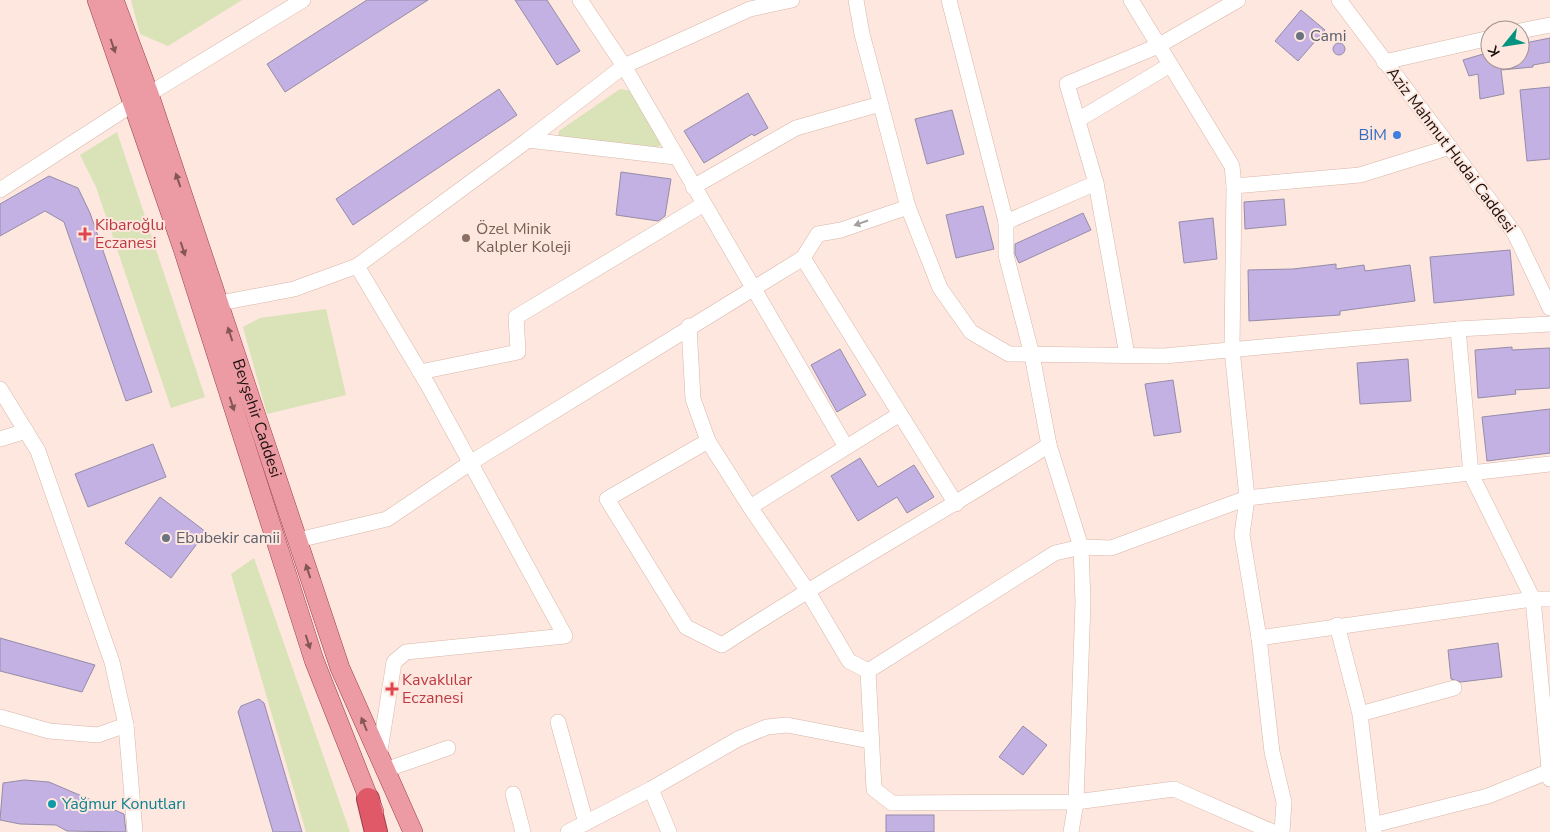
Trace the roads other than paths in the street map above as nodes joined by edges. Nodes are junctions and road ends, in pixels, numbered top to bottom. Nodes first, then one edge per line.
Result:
1 (97, 0) edge
2 (114, 0) edge
3 (302, 0) edge
4 (580, 0) edge
5 (792, 0) edge
6 (856, 0) edge
7 (949, 0) edge
8 (1131, 0) edge
9 (1238, 0) edge
10 (1339, 0) edge
11 (1550, 25) edge
12 (1530, 29) edge
13 (1480, 40) edge
14 (1158, 46) junction
15 (1384, 62) junction
16 (1170, 65) junction
17 (624, 66) junction
18 (149, 94) junction
19 (133, 104) junction
20 (880, 104) junction
21 (1078, 120) junction
22 (528, 140) junction
23 (1450, 147) junction
24 (676, 157) junction
25 (1096, 183) junction
26 (1234, 186) junction
27 (693, 187) junction
28 (0, 190) edge
29 (704, 204) junction
30 (908, 207) junction
31 (1006, 222) junction
32 (804, 258) junction
33 (358, 266) junction
34 (753, 288) junction
35 (220, 303) junction
36 (1550, 308) edge
37 (1550, 324) edge
38 (689, 326) junction
39 (1458, 329) junction
40 (1232, 350) junction
41 (1032, 355) junction
42 (1127, 356) junction
43 (420, 372) junction
44 (0, 389) edge
45 (900, 414) junction
46 (26, 431) junction
47 (0, 439) edge
48 (708, 441) junction
49 (1049, 445) junction
50 (846, 447) junction
51 (470, 463) junction
52 (1550, 464) edge
53 (1471, 474) junction
54 (1247, 498) junction
55 (956, 504) junction
56 (750, 507) junction
57 (298, 540) junction
58 (1081, 547) junction
59 (807, 590) junction
60 (1533, 599) junction
61 (1550, 599) edge
62 (1337, 626) junction
63 (1259, 638) junction
64 (868, 671) junction
65 (1454, 688) dead end
66 (1360, 714) junction
67 (0, 718) edge
68 (558, 722) dead end
69 (126, 725) junction
70 (870, 741) junction
71 (448, 748) dead end
72 (382, 764) junction
73 (1550, 774) edge
74 (652, 789) junction
75 (513, 794) dead end
76 (368, 799) junction
77 (1076, 802) junction
78 (586, 823) junction
79 (1373, 828) edge
80 (136, 832) edge
81 (376, 832) edge
82 (383, 832) edge
83 (413, 832) edge
84 (523, 832) edge
85 (568, 832) edge
86 (669, 832) edge
87 (1072, 832) edge
88 (1273, 832) edge
89 (1282, 832) edge

1 -> 19 main road, Beyşehir Caddesi
2 - 18 main road, Beyşehir Caddesi
3 - 18 street
4 - 17 street
5 - 17 street
6 - 20 street
7 - 31 street
8 - 14 street
9 - 14 street
10 - 15 street, Aziz Mahmut Hudai Caddesi
11 - 12 street
13 - 15 street
14 - 16 street
14 - 21 street
15 - 23 street, Aziz Mahmut Hudai Caddesi
16 - 21 street
16 - 26 street
17 - 22 street
17 - 24 street
35 -> 18 main road, Beyşehir Caddesi
19 - 28 street
19 -> 76 main road, Beyşehir Caddesi
20 - 27 street
20 - 30 street
21 - 25 street
22 - 24 street
22 - 33 street
23 - 26 street
23 - 36 street, Aziz Mahmut Hudai Caddesi
24 - 27 street
25 - 31 street
25 - 42 street
26 - 40 street
27 - 29 street
29 - 34 street
29 - 43 street
30 -> 32 street
30 - 41 street
31 - 41 street
32 - 34 street
32 - 45 street
33 - 35 street
33 - 43 street
34 - 38 street
34 - 50 street
57 -> 35 main road, Beyşehir Caddesi
37 - 39 street
38 - 48 street
38 - 51 street
39 - 40 street
39 - 53 street
40 - 42 street
40 - 54 street
41 - 42 street
41 - 49 street
43 - 51 street
44 - 46 street
45 - 50 street
45 - 55 street
46 - 47 street
46 - 69 street
48 - 56 street
48 - 59 street
49 - 55 street
49 - 58 street
50 - 56 street
51 - 57 street
51 - 72 street
52 - 53 street
53 - 54 street
53 - 60 street
54 - 58 street
54 - 63 street
55 - 59 street
56 - 59 street
72 -> 57 main road, Beyşehir Caddesi
58 - 64 street
58 - 77 street
59 - 64 street
60 - 61 street
60 - 62 street
60 - 73 street
62 - 63 street
62 - 66 street
63 - 89 street
64 - 70 street
65 - 66 street
66 - 79 street
67 - 69 street
68 - 78 street
69 - 80 street
70 - 74 street
70 - 77 street
71 - 72 street
72 - 83 main road, Beyşehir Caddesi
73 - 79 street
74 - 78 street
74 - 86 street
75 - 84 street
76 - 81 highway
76 - 82 main road, Beyşehir Caddesi
77 - 87 street
77 - 88 street
78 - 85 street

